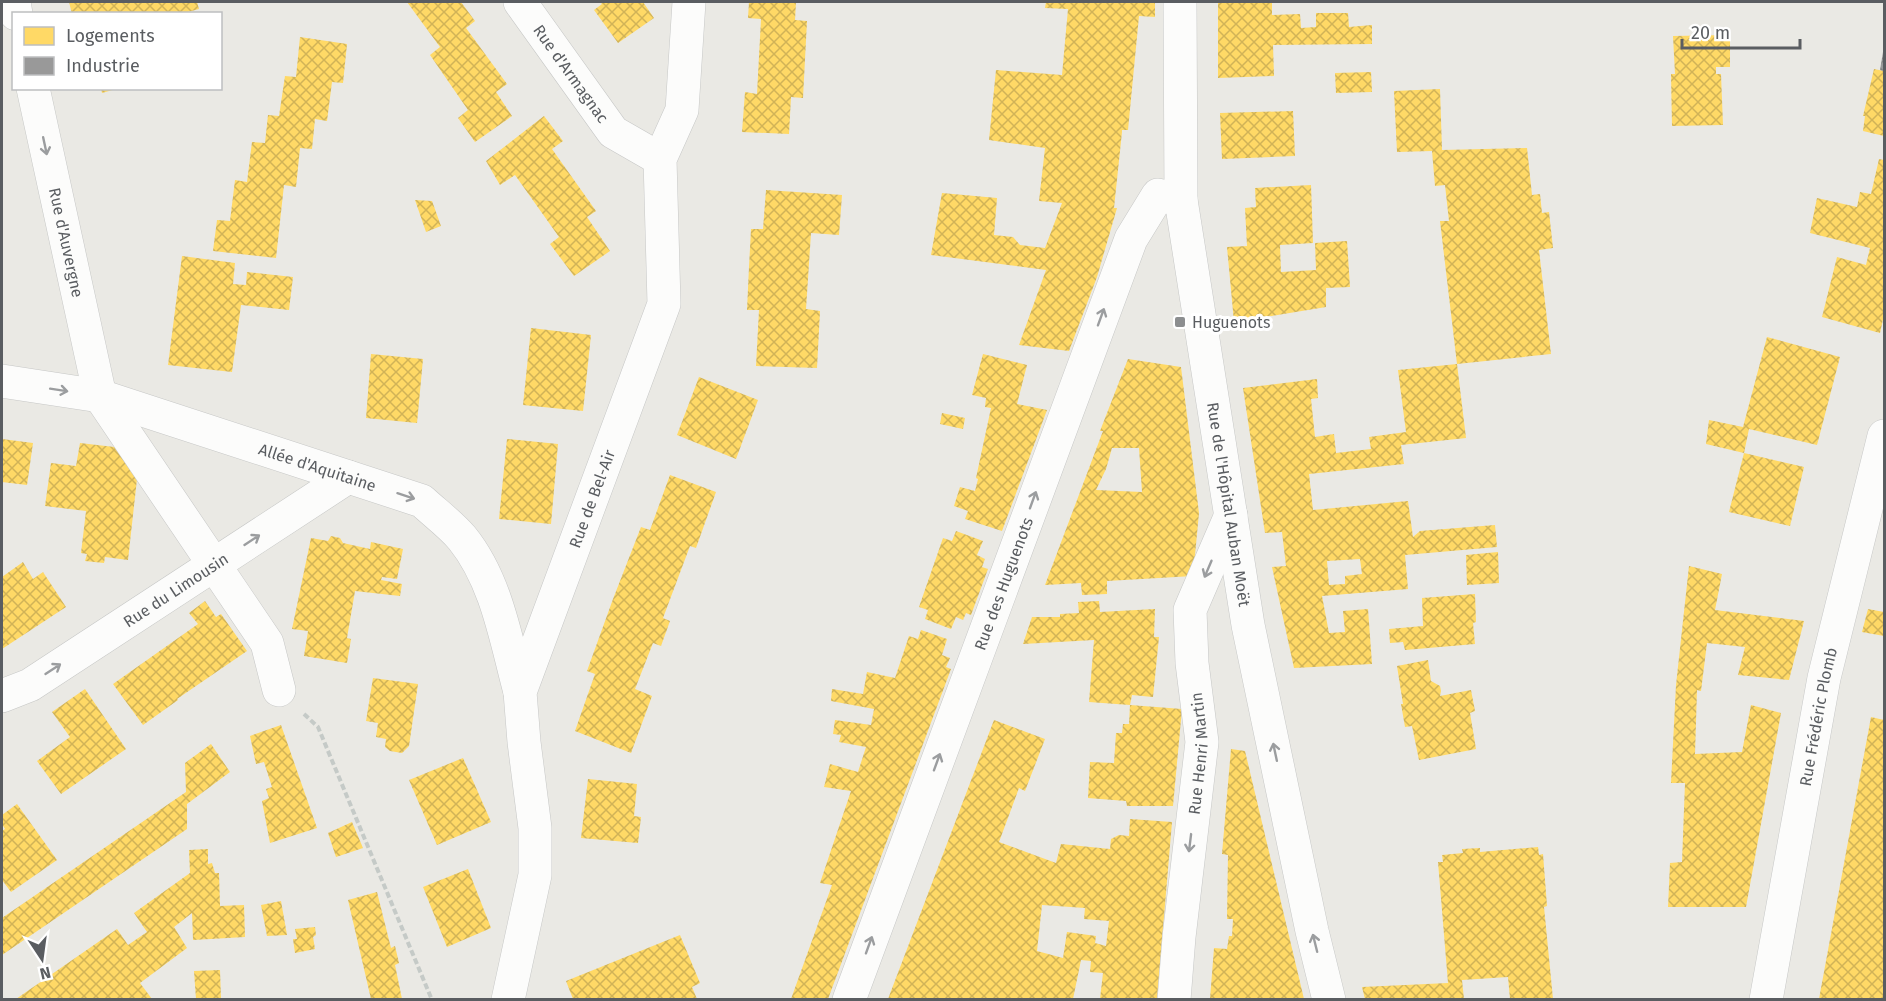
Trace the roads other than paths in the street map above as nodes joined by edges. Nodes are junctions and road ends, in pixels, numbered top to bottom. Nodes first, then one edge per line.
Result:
1 (520, 2) edge
2 (689, 2) edge
3 (1180, 2) edge
4 (33, 90) edge
5 (660, 159) junction
6 (1182, 200) junction
7 (2, 381) edge
8 (100, 396) junction
9 (1884, 436) edge
10 (348, 477) junction
11 (1231, 515) junction
12 (215, 564) junction
13 (279, 690) road end
14 (520, 692) junction
15 (2, 696) edge
16 (508, 999) edge
17 (849, 999) edge
18 (1174, 999) edge
19 (1329, 999) edge
20 (1766, 999) edge

1 - 5 street, Rue d'Armagnac
2 - 5 street, Rue de Bel-Air
3 - 6 street, Rue de l'Hôpital Auban Moët
4 -> 8 street, Rue d'Auvergne
5 - 14 street, Rue de Bel-Air
6 - 11 street, Rue de l'Hôpital Auban Moët
17 -> 6 street, Rue des Huguenots
7 -> 8 street, Allée d'Aquitaine
8 - 10 street, Allée d'Aquitaine
8 - 12 street
9 - 20 street, Rue Frédéric Plomb
12 -> 10 street, Rue du Limousin
10 -> 14 street, Allée d'Aquitaine
11 -> 18 street, Rue Henri Martin
19 -> 11 street, Rue de l'Hôpital Auban Moët
12 - 13 street
15 -> 12 street, Rue du Limousin
14 - 16 street, Rue de Bel-Air

